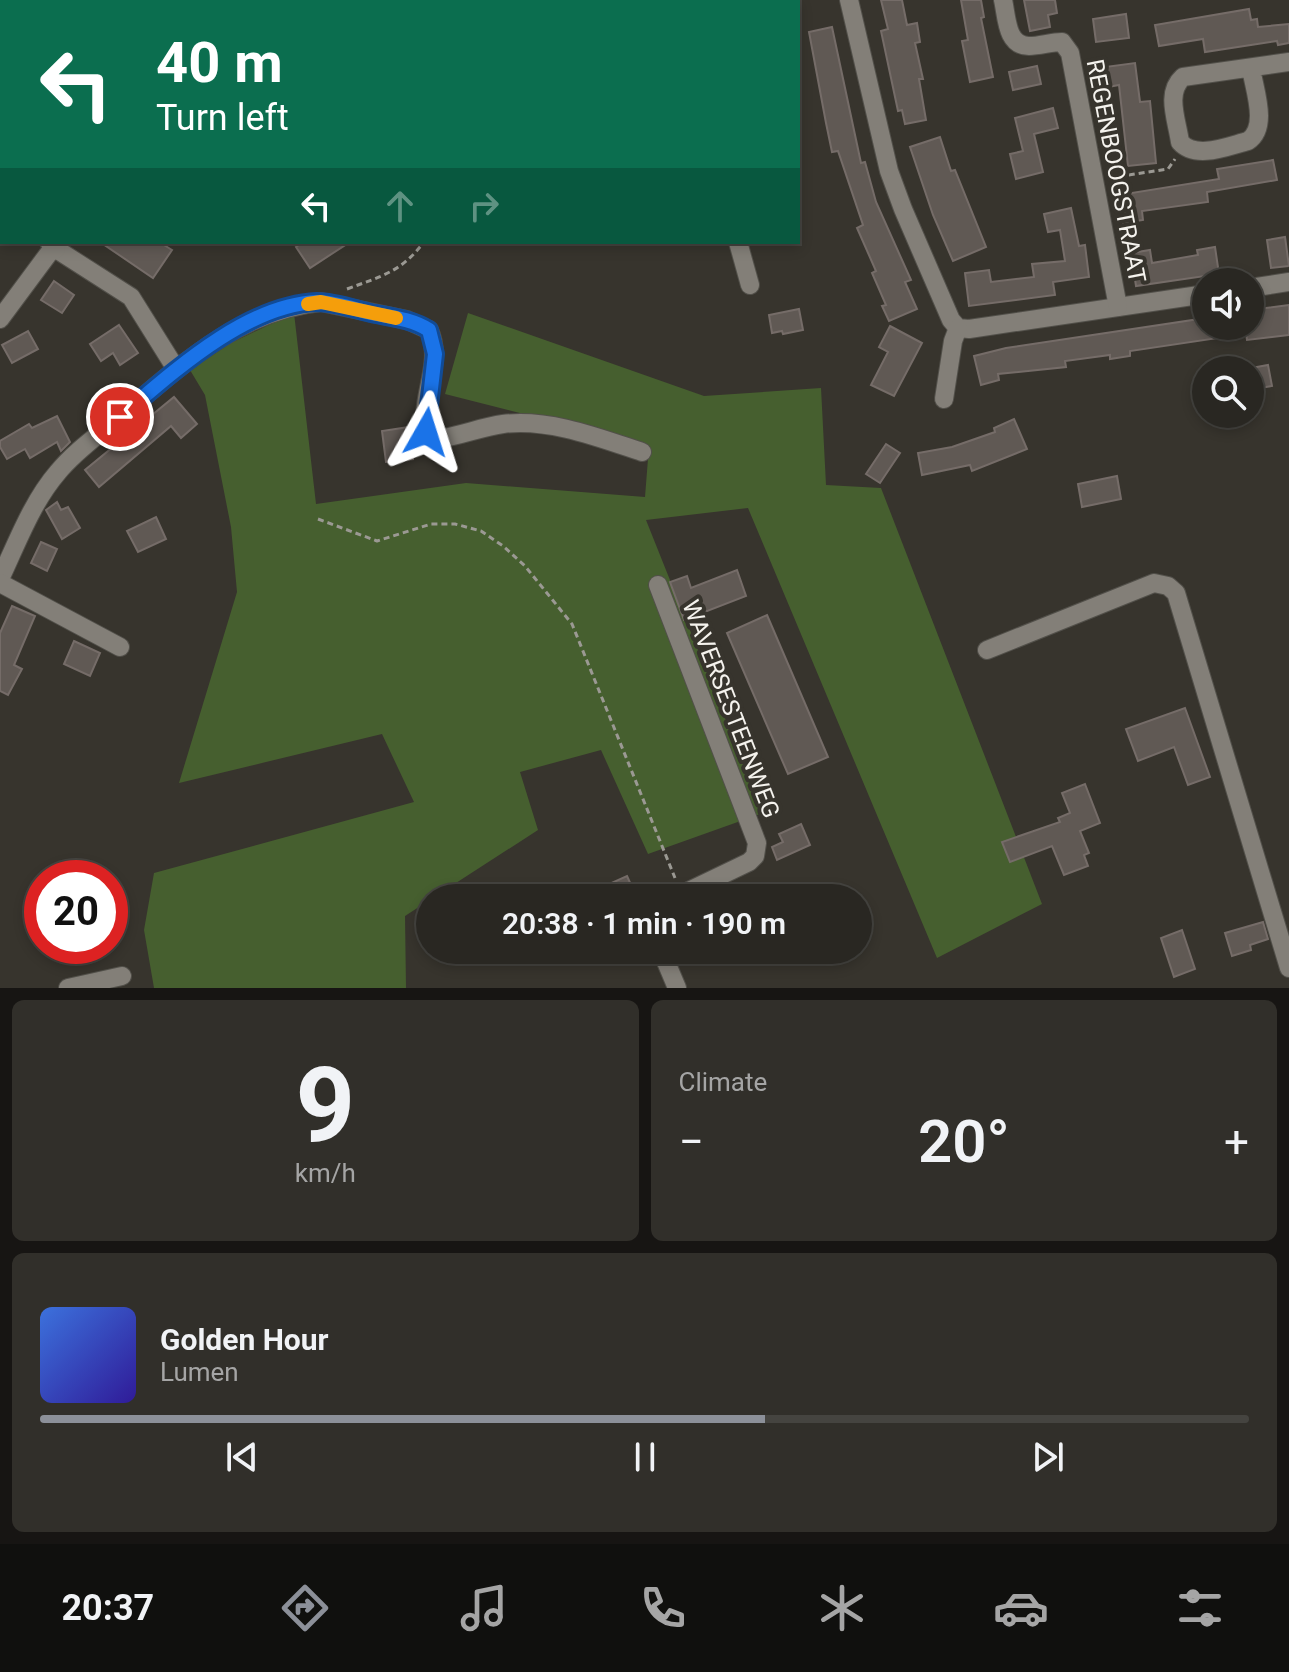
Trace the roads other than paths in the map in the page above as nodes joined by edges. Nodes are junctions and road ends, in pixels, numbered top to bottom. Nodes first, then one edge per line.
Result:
1 (849, 0) edge
2 (1003, 0) edge
3 (1289, 62) edge
4 (1251, 68) junction
5 (739, 244) edge
6 (52, 246) edge
7 (1289, 282) edge
8 (750, 285) dead end
9 (1264, 286) edge
10 (1192, 296) edge
11 (1118, 307) junction
12 (0, 319) edge
13 (958, 328) junction
14 (176, 369) junction
15 (944, 399) dead end
16 (642, 452) dead end
17 (0, 581) edge
18 (658, 585) dead end
19 (120, 647) dead end
20 (987, 650) dead end
21 (703, 884) edge
22 (667, 964) edge
23 (1289, 968) edge
24 (122, 976) dead end
25 (68, 988) edge
26 (677, 988) edge

1 - 13 street
2 - 11 street, REGENBOOGSTRAAT
3 - 4 street
4 - 4 street
5 - 8 street
6 - 12 street
6 - 14 street
7 - 9 street
10 - 11 street
11 - 13 street
13 - 15 street
14 - 16 street
14 - 17 street
17 - 19 street
18 - 21 street, WAVERSESTEENWEG
20 - 23 street
22 - 26 street
24 - 25 street

